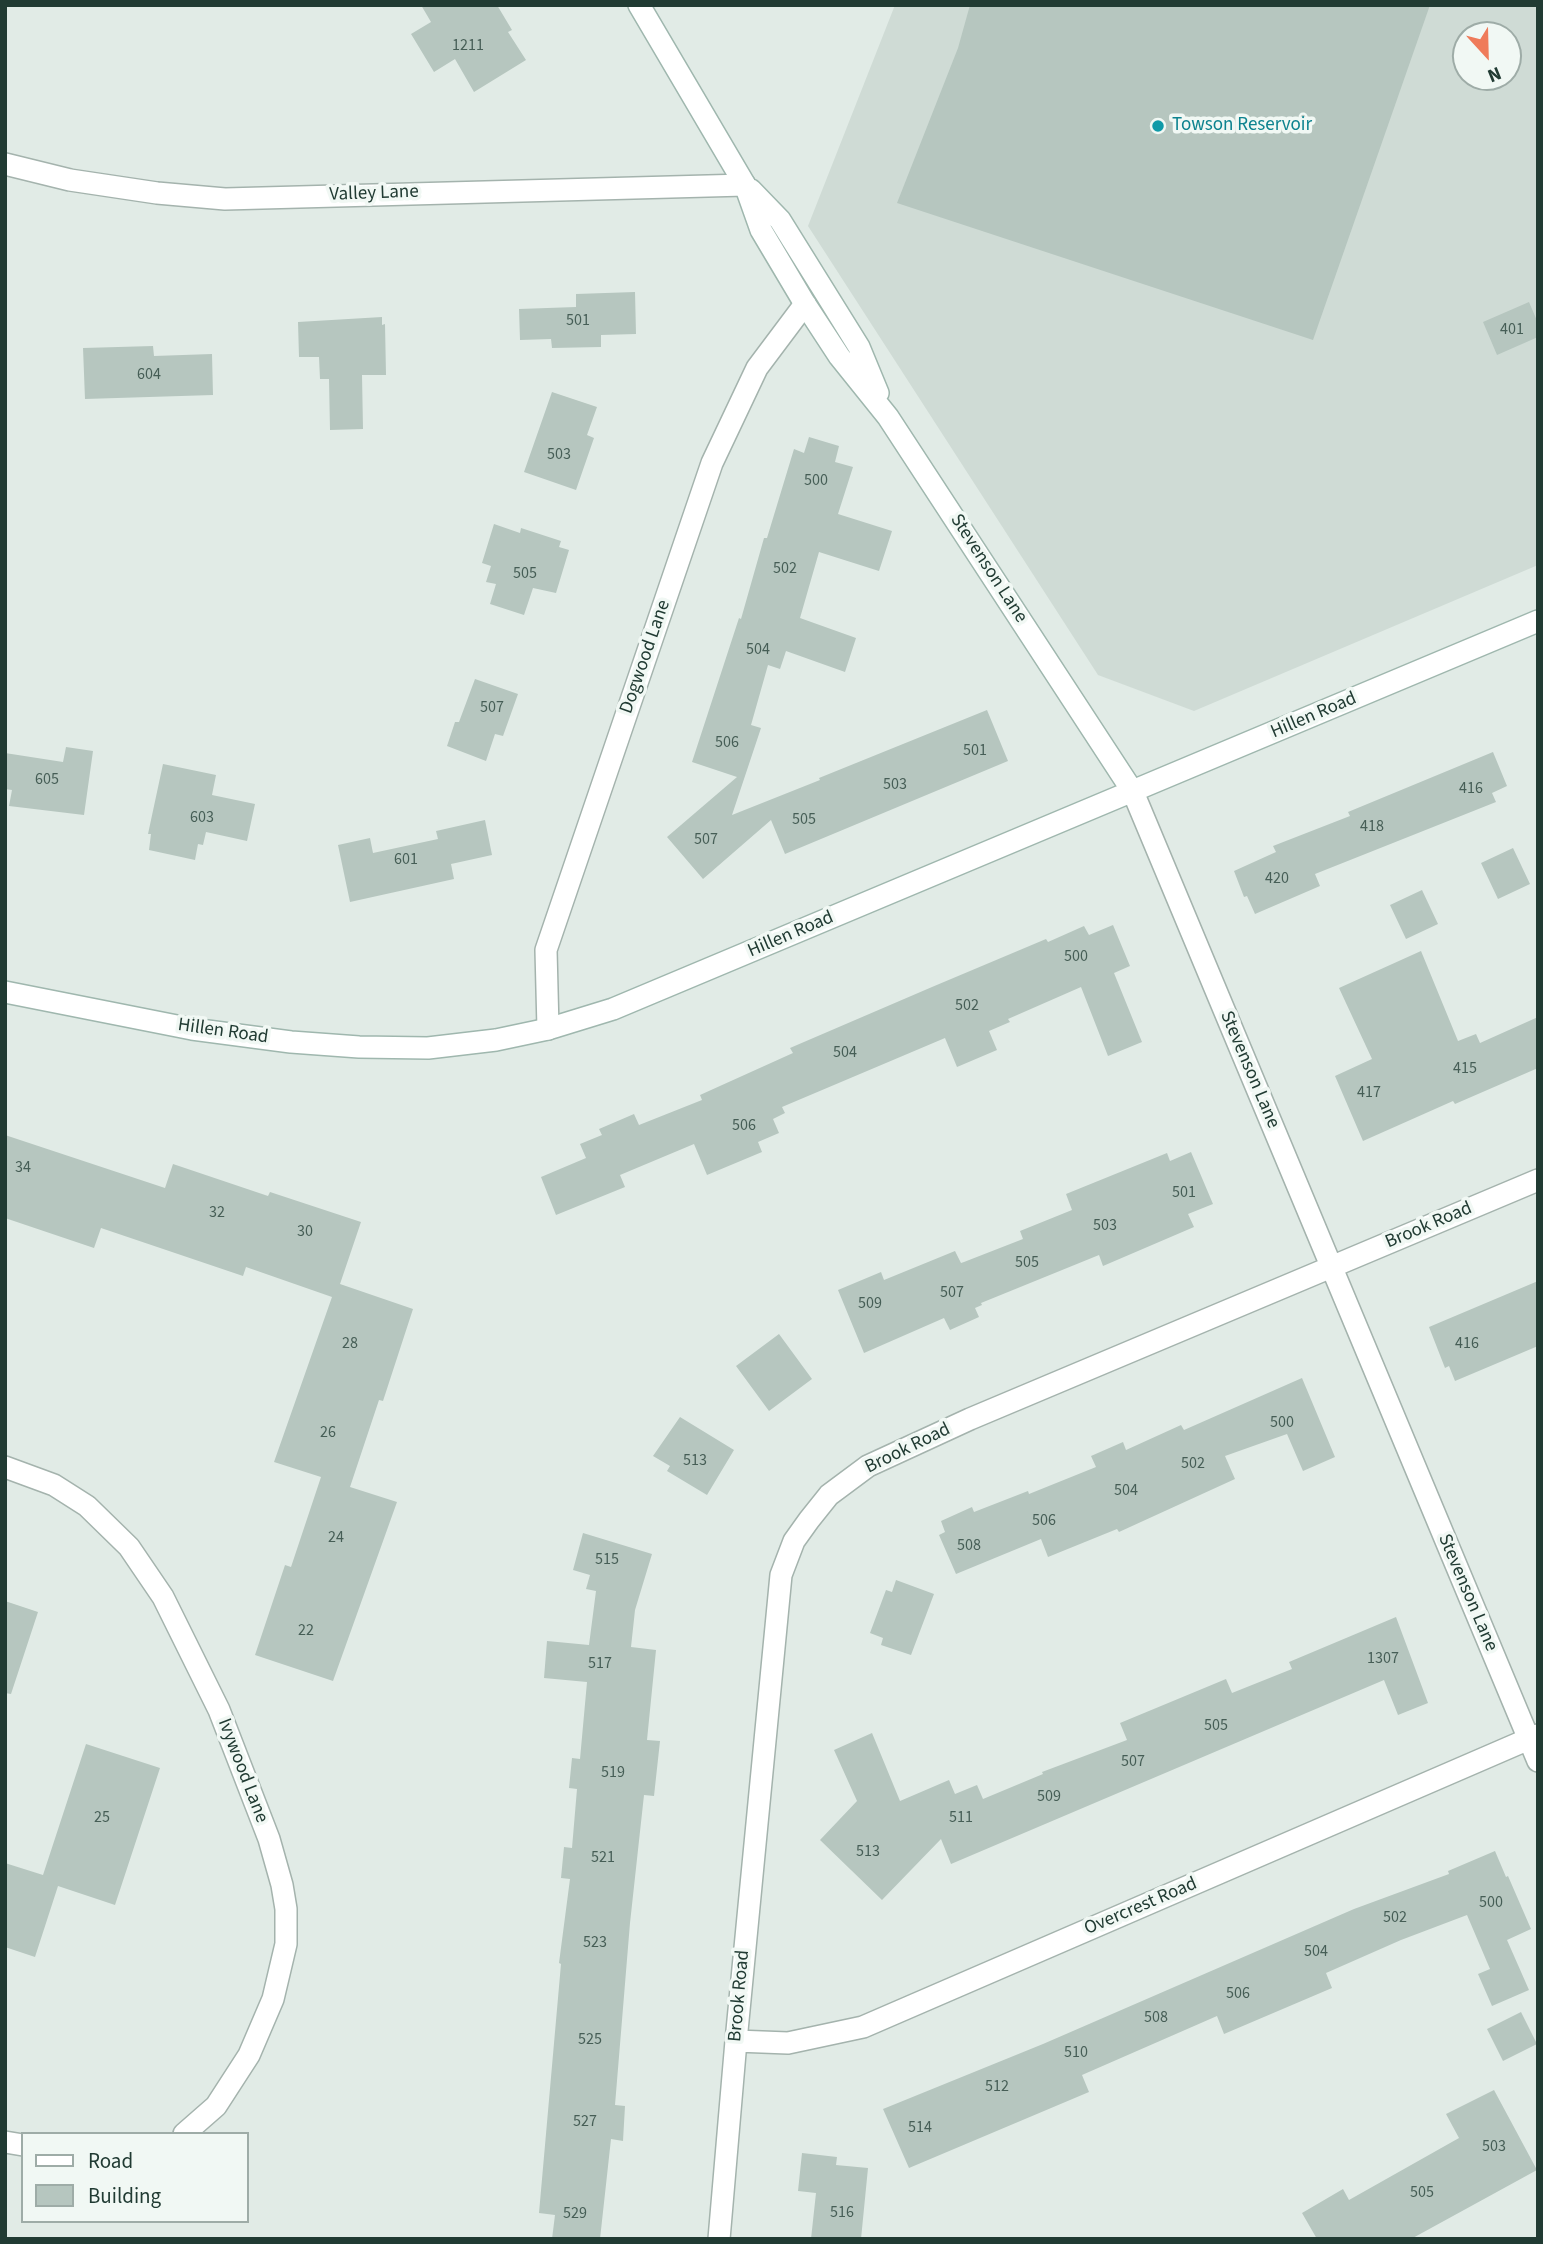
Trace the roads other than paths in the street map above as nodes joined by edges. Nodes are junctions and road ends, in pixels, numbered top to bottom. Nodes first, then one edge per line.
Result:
1 (639, 5) edge
2 (5, 164) edge
3 (745, 185) junction
4 (805, 304) junction
5 (888, 417) junction
6 (1538, 621) edge
7 (1133, 792) junction
8 (5, 992) edge
9 (548, 1029) junction
10 (1538, 1180) edge
11 (1332, 1267) junction
12 (5, 1467) edge
13 (1533, 1738) edge
14 (1538, 1761) edge
15 (736, 2041) junction
16 (186, 2132) edge
17 (719, 2239) edge

1 - 3 street, Stevenson Lane
2 - 3 street, Valley Lane
3 - 4 street, Stevenson Lane
3 - 5 street, Stevenson Lane
4 - 5 street, Stevenson Lane
4 - 9 street, Dogwood Lane
5 - 7 street, Stevenson Lane
6 - 7 street, Hillen Road
7 - 9 street, Hillen Road
7 - 11 street, Stevenson Lane
8 - 9 street, Hillen Road
10 - 11 street, Brook Road
11 - 13 street, Stevenson Lane
11 - 15 street, Brook Road
12 - 16 street, Ivywood Lane
13 - 14 street, Stevenson Lane
13 - 15 street, Overcrest Road
15 - 17 street, Brook Road

